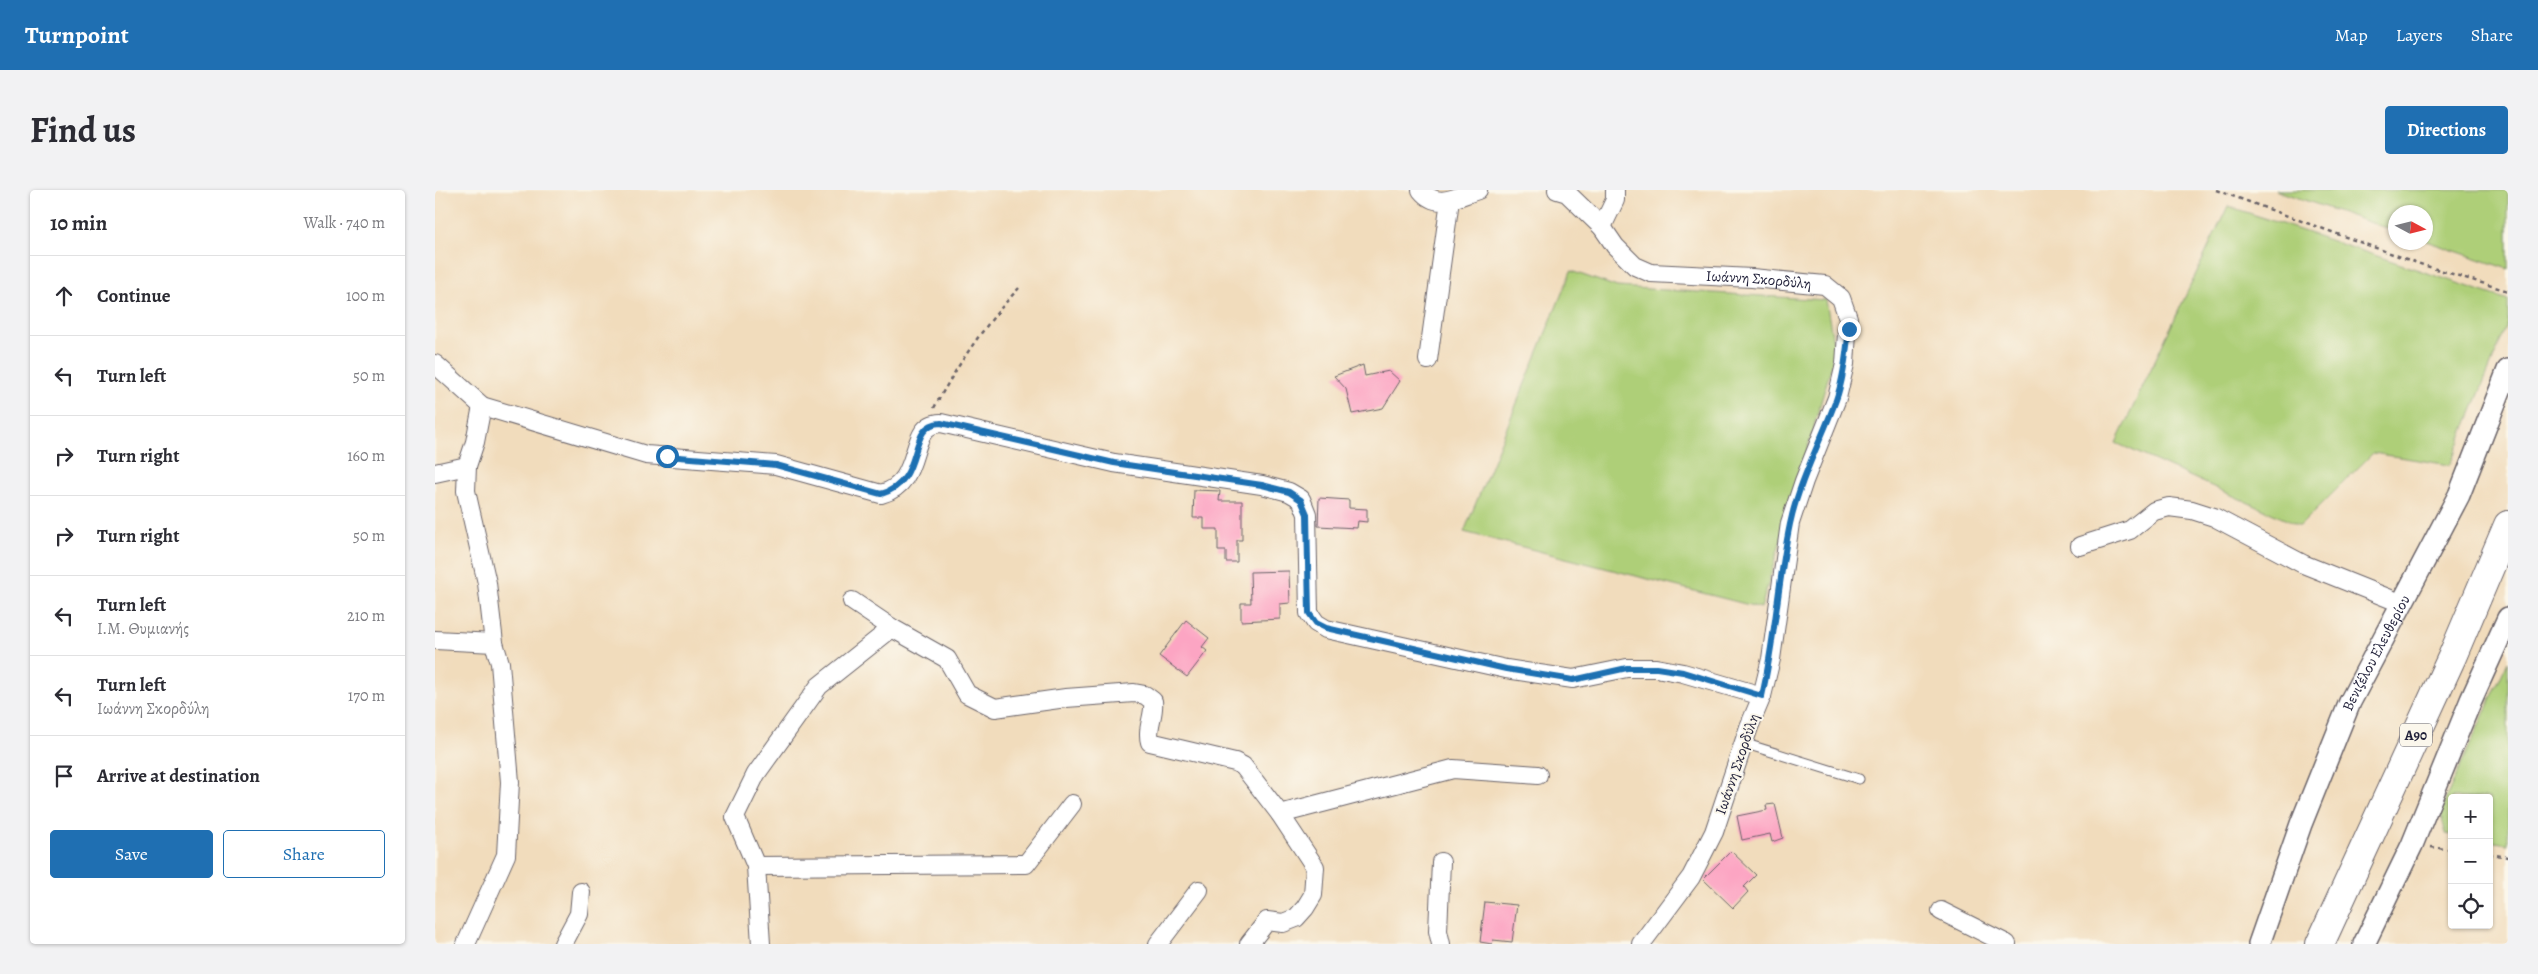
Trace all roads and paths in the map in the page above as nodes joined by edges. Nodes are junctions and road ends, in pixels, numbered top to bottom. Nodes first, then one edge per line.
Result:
1 (1421, 190) edge
2 (1478, 190) edge
3 (1557, 190) edge
4 (1615, 190) edge
5 (2216, 190) edge
6 (1450, 200) junction
7 (1602, 227) junction
8 (1019, 288) dead end
9 (2508, 291) edge
10 (1428, 360) dead end
11 (435, 364) edge
12 (2508, 370) edge
13 (482, 406) junction
14 (923, 429) junction
15 (467, 466) junction
16 (435, 473) edge
17 (2508, 525) edge
18 (2080, 546) dead end
19 (852, 601) dead end
20 (2403, 604) junction
21 (2508, 618) edge
22 (892, 628) junction
23 (435, 640) edge
24 (494, 643) junction
25 (1762, 696) junction
26 (1743, 743) junction
27 (1538, 775) dead end
28 (1859, 778) dead end
29 (1072, 804) dead end
30 (1280, 814) junction
31 (2493, 854) edge
32 (2508, 856) edge
33 (1441, 862) dead end
34 (756, 866) junction
35 (1199, 890) dead end
36 (581, 892) dead end
37 (1941, 911) dead end
38 (465, 944) edge
39 (563, 944) edge
40 (761, 944) edge
41 (1158, 944) edge
42 (1249, 944) edge
43 (1441, 944) edge
44 (1641, 944) edge
45 (2007, 944) edge
46 (2259, 944) edge
47 (2320, 944) edge
48 (2364, 944) edge

1 - 6 street
2 - 6 street
3 - 7 street, Ιωάννη Σκορδύλη
4 - 7 street
5 - 9 path
6 - 10 street
7 - 25 street, Ιωάννη Σκορδύλη
8 - 14 path
11 - 13 street
12 - 20 street, Βενιζέλου Ελευθερίου
13 - 14 street
13 - 15 street
14 - 25 street
15 - 16 street
15 - 24 street
17 - 47 highway, Α90
18 - 20 street
19 - 22 street
20 - 46 street, Βενιζέλου Ελευθερίου
21 - 48 street
22 - 30 street
22 - 34 street
23 - 24 street
24 - 38 street
25 - 26 street, Ιωάννη Σκορδύλη
26 - 28 lane
26 - 44 street, Ιωάννη Σκορδύλη
27 - 30 street
29 - 34 street
30 - 42 street
31 - 32 path
33 - 43 street
34 - 40 street
35 - 41 street
36 - 39 street
37 - 45 street

